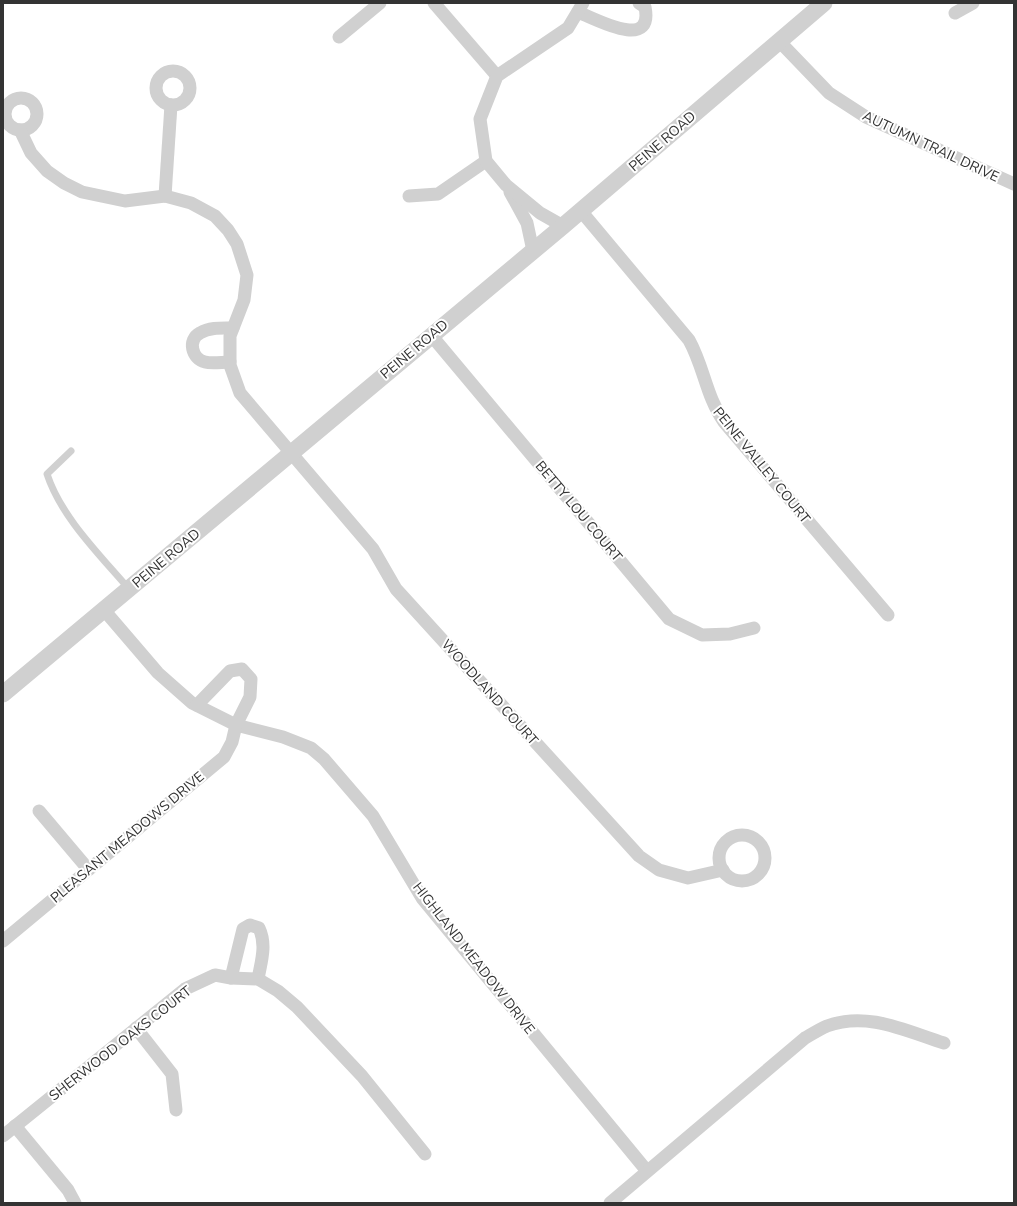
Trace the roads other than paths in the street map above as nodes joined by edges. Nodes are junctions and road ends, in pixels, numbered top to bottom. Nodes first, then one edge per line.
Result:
1 (380, 3) edge
2 (434, 3) edge
3 (639, 3) edge
4 (824, 3) edge
5 (973, 3) edge
6 (580, 8) edge
7 (955, 13) dead end
8 (339, 37) dead end
9 (779, 41) junction
10 (497, 76) junction
11 (171, 105) dead end
12 (20, 130) dead end
13 (486, 161) junction
14 (1014, 184) edge
15 (506, 185) junction
16 (165, 196) junction
17 (409, 196) dead end
18 (581, 211) junction
19 (563, 226) junction
20 (532, 251) junction
21 (234, 328) junction
22 (431, 335) junction
23 (230, 362) junction
24 (71, 451) dead end
25 (291, 454) junction
26 (130, 589) junction
27 (104, 610) junction
28 (888, 616) dead end
29 (754, 628) dead end
30 (3, 694) edge
31 (197, 705) junction
32 (236, 725) junction
33 (39, 811) dead end
34 (88, 869) junction
35 (723, 870) dead end
36 (3, 941) edge
37 (231, 978) junction
38 (258, 979) junction
39 (136, 1028) junction
40 (944, 1043) dead end
41 (176, 1110) dead end
42 (15, 1126) junction
43 (3, 1136) edge
44 (426, 1154) dead end
45 (648, 1170) junction
46 (75, 1203) edge
47 (610, 1203) edge

1 - 8 street
2 - 10 street
3 - 6 street
4 - 9 street, PEINE ROAD
5 - 7 street
6 - 10 street
9 - 14 street, AUTUMN TRAIL DRIVE
9 - 18 street, PEINE ROAD
10 - 13 street
11 - 16 street
12 - 16 street
13 - 15 street
13 - 17 street
15 - 19 street
15 - 20 street
16 - 21 street, WOODLAND COURT
18 - 19 street, PEINE ROAD
18 - 28 street, PEINE VALLEY COURT
19 - 20 street, PEINE ROAD
20 - 22 street, PEINE ROAD
21 - 23 street, WOODLAND COURT
21 - 23 street
22 - 25 street, PEINE ROAD
22 - 29 street, BETTY LOU COURT
23 - 25 street, WOODLAND COURT
24 - 26 lane
25 - 26 street, PEINE ROAD
25 - 35 street, WOODLAND COURT
26 - 27 street, PEINE ROAD
27 - 30 street, PEINE ROAD
27 - 31 street, HIGHLAND MEADOW DRIVE
31 - 32 street, HIGHLAND MEADOW DRIVE
31 - 32 street
32 - 34 street, PLEASANT MEADOWS DRIVE
32 - 45 street, HIGHLAND MEADOW DRIVE
33 - 34 street
34 - 36 street, PLEASANT MEADOWS DRIVE
37 - 38 street, SHERWOOD OAKS COURT
37 - 38 street
37 - 39 street, SHERWOOD OAKS COURT
38 - 44 street, SHERWOOD OAKS COURT
39 - 41 street
39 - 42 street, SHERWOOD OAKS COURT
40 - 45 street
42 - 43 street, SHERWOOD OAKS COURT
42 - 46 street
45 - 47 street

